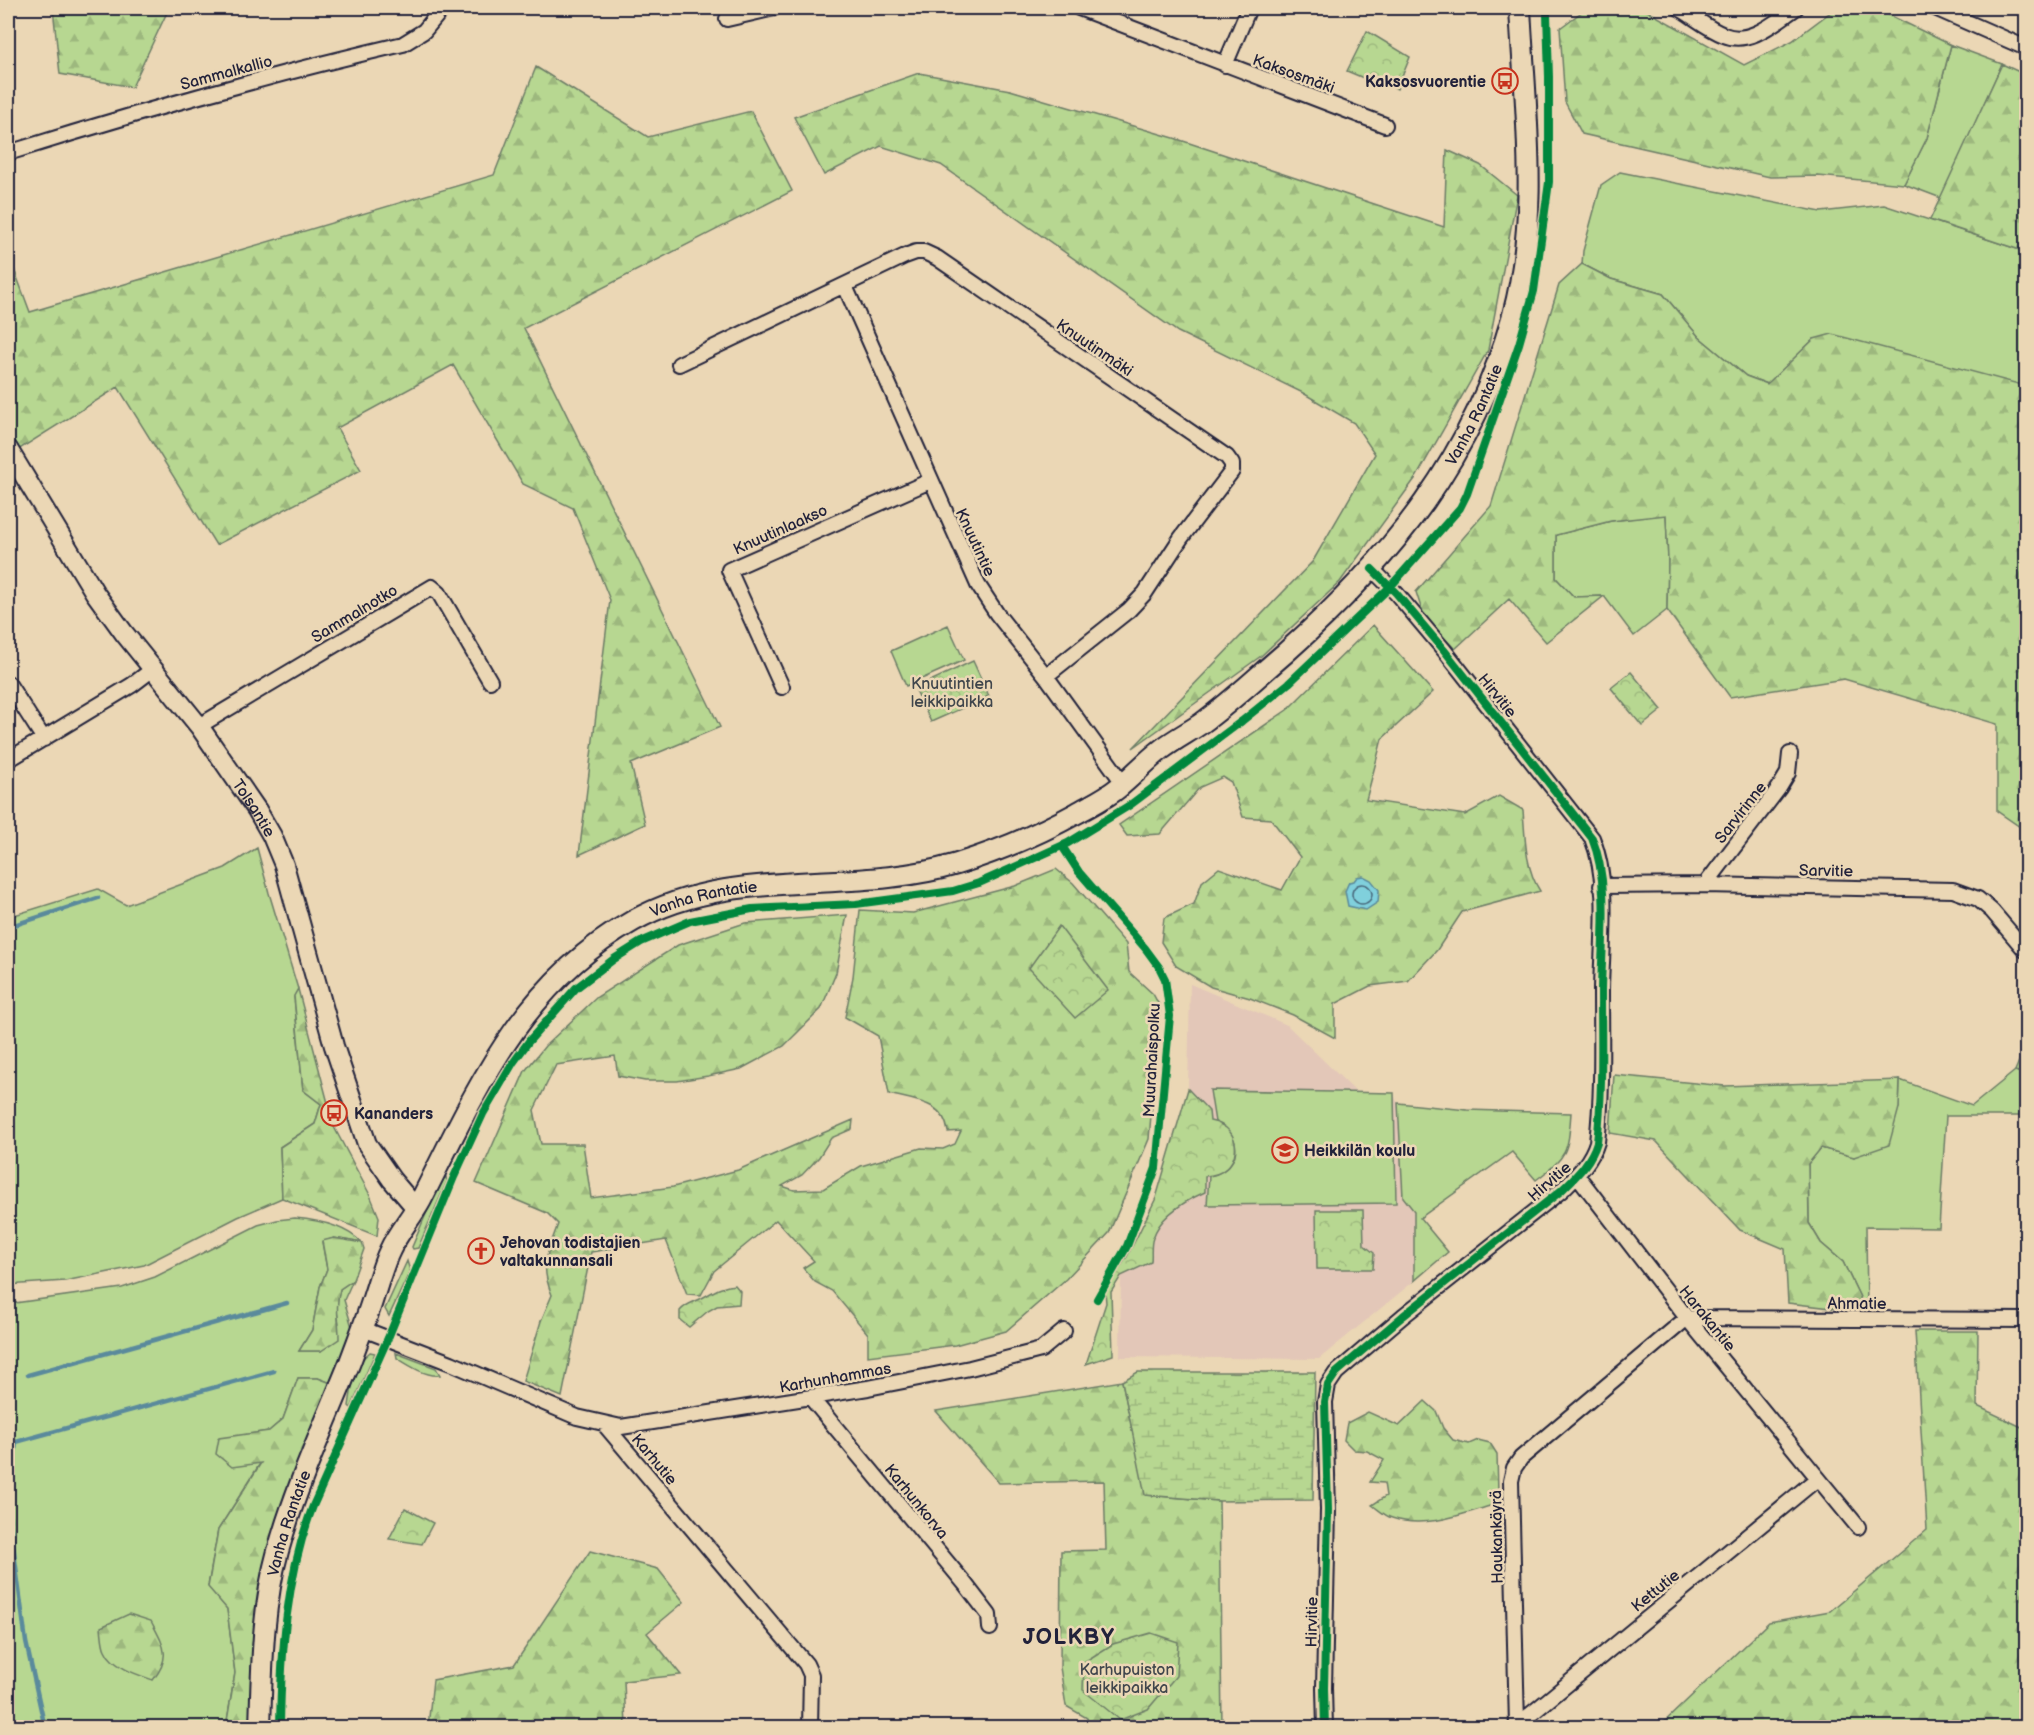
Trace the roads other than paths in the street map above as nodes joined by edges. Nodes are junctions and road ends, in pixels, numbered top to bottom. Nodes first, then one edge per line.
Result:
1 (443, 8) edge
2 (774, 8) edge
3 (1078, 8) edge
4 (1249, 8) edge
5 (1520, 8) edge
6 (1679, 8) edge
7 (1796, 8) edge
8 (1935, 8) edge
9 (727, 19) dead end
10 (2026, 48) edge
11 (1225, 65) junction
12 (1385, 125) dead end
13 (8, 153) edge
14 (845, 286) junction
15 (679, 364) dead end
16 (8, 449) edge
17 (930, 481) junction
18 (1372, 569) junction
19 (153, 669) junction
20 (1046, 676) junction
21 (490, 681) dead end
22 (8, 683) edge
23 (782, 687) dead end
24 (199, 726) junction
25 (44, 739) junction
26 (1790, 754) dead end
27 (8, 760) edge
28 (1124, 784) junction
29 (1705, 885) junction
30 (1601, 886) junction
31 (2026, 951) edge
32 (1577, 1175) junction
33 (416, 1208) junction
34 (1687, 1318) junction
35 (2026, 1320) edge
36 (363, 1329) junction
37 (1065, 1331) dead end
38 (811, 1398) junction
39 (604, 1424) junction
40 (1818, 1478) junction
41 (1858, 1527) dead end
42 (990, 1628) dead end
43 (1515, 1726) edge
44 (260, 1728) edge
45 (810, 1728) edge
46 (1325, 1728) edge

1 - 13 street, Sammalkallio
2 - 9 street
3 - 11 street, Kaksosmäki
4 - 11 street, Kaksosmäki
5 - 18 main road, Vanha Rantatie
6 - 7 street
8 - 10 street
11 - 12 street, Kaksosmäki
14 - 15 street, Knuutinmäki
14 - 17 street, Knuutintie
14 - 20 street, Knuutinmäki
16 - 19 street, Tolsantie
17 - 20 street, Knuutintie
17 - 23 street, Knuutinlaakso
18 - 28 main road, Vanha Rantatie
18 - 30 street, Hirvitie
19 - 24 street, Tolsantie
19 - 25 street
20 - 28 street, Knuutintie
21 - 24 street, Sammalnotko
22 - 25 street
24 - 33 street, Tolsantie
25 - 27 street
26 - 29 street, Sarvirinne
28 - 33 main road, Vanha Rantatie
29 - 30 street, Sarvitie
29 - 31 street, Sarvitie
30 - 32 street, Hirvitie
32 - 34 street, Harakantie
32 - 46 street, Hirvitie
33 - 36 main road, Vanha Rantatie
34 - 35 street, Ahmatie
34 - 40 street, Harakantie
34 - 43 street, Haukankäyrä
36 - 39 street
36 - 44 main road, Vanha Rantatie
37 - 38 street, Karhunhammas
38 - 39 street, Karhunhammas
38 - 42 street, Karhunkorva
39 - 45 street, Karhutie
40 - 41 street, Harakantie
40 - 43 street, Kettutie

